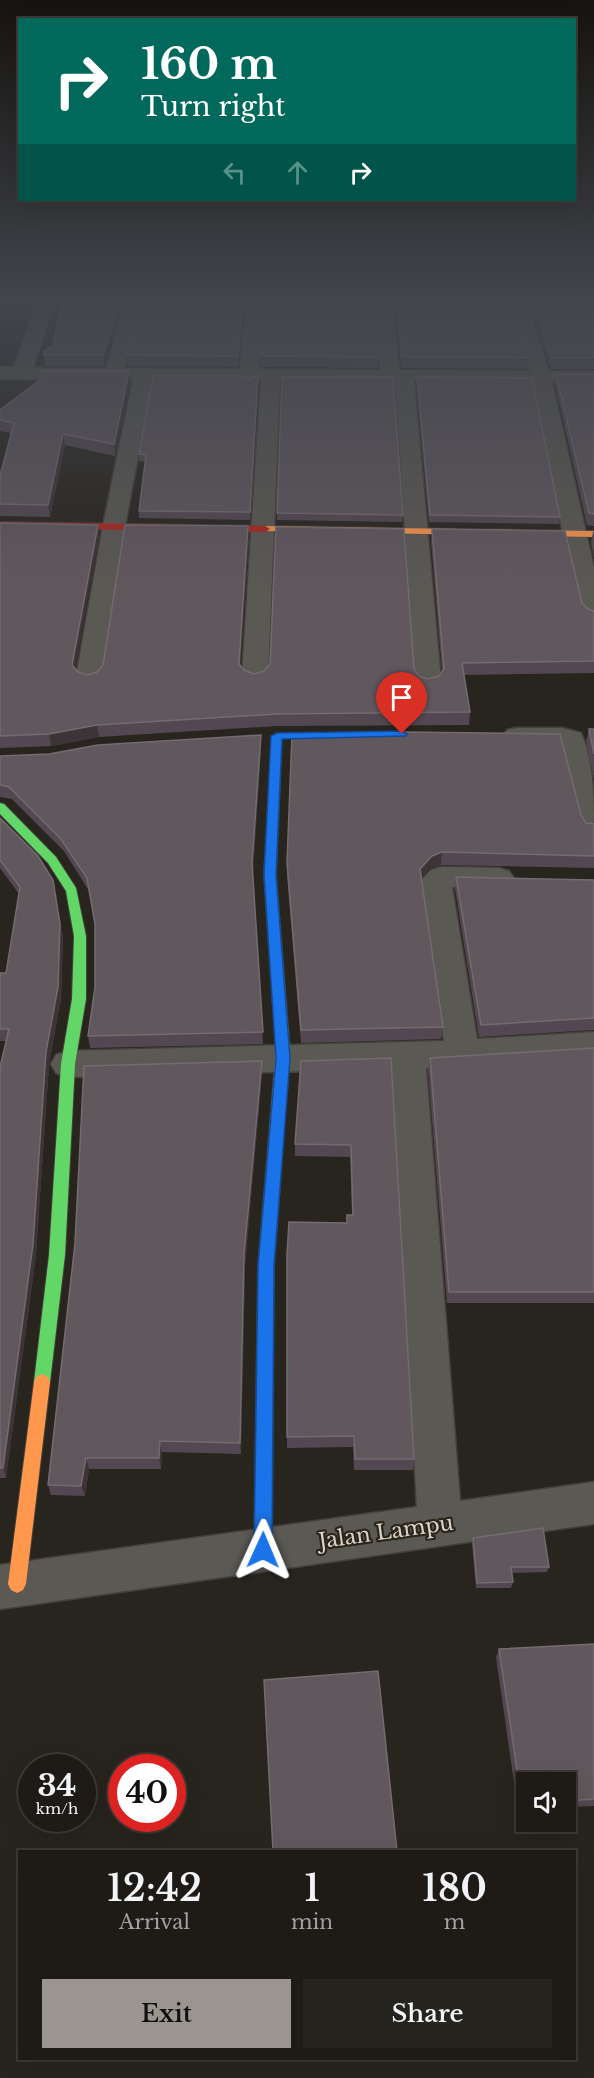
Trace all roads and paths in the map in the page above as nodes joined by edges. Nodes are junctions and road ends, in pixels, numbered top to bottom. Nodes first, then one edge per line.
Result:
1 (139, 396) edge
2 (271, 396) edge
3 (399, 396) edge
4 (546, 396) edge
5 (0, 525) edge
6 (114, 526) junction
7 (264, 531) junction
8 (416, 532) junction
9 (584, 534) edge
10 (594, 614) edge
11 (255, 676) edge
12 (89, 677) edge
13 (428, 681) edge
14 (491, 735) edge
15 (276, 737) dead end
16 (0, 807) edge
17 (594, 826) edge
18 (523, 879) edge
19 (594, 1045) edge
20 (462, 1051) junction
21 (408, 1056) junction
22 (283, 1058) junction
23 (68, 1064) junction
24 (594, 1503) edge
25 (440, 1524) junction
26 (263, 1550) junction
27 (9, 1586) edge

1 - 6 street
2 - 7 street
3 - 8 street
4 - 9 street
5 - 6 street
6 - 7 street
6 - 12 street
7 - 8 street
7 - 11 street
8 - 9 street
8 - 13 street
9 - 10 street
14 - 17 street
15 - 22 street
16 - 23 street
18 - 20 street
19 - 20 street
20 - 21 street
21 - 22 street
21 - 25 street
22 - 23 street
22 - 26 street
23 - 27 street
24 - 25 street, Jalan Lampu
25 - 26 street, Jalan Lampu
26 - 27 street, Jalan Lampu

